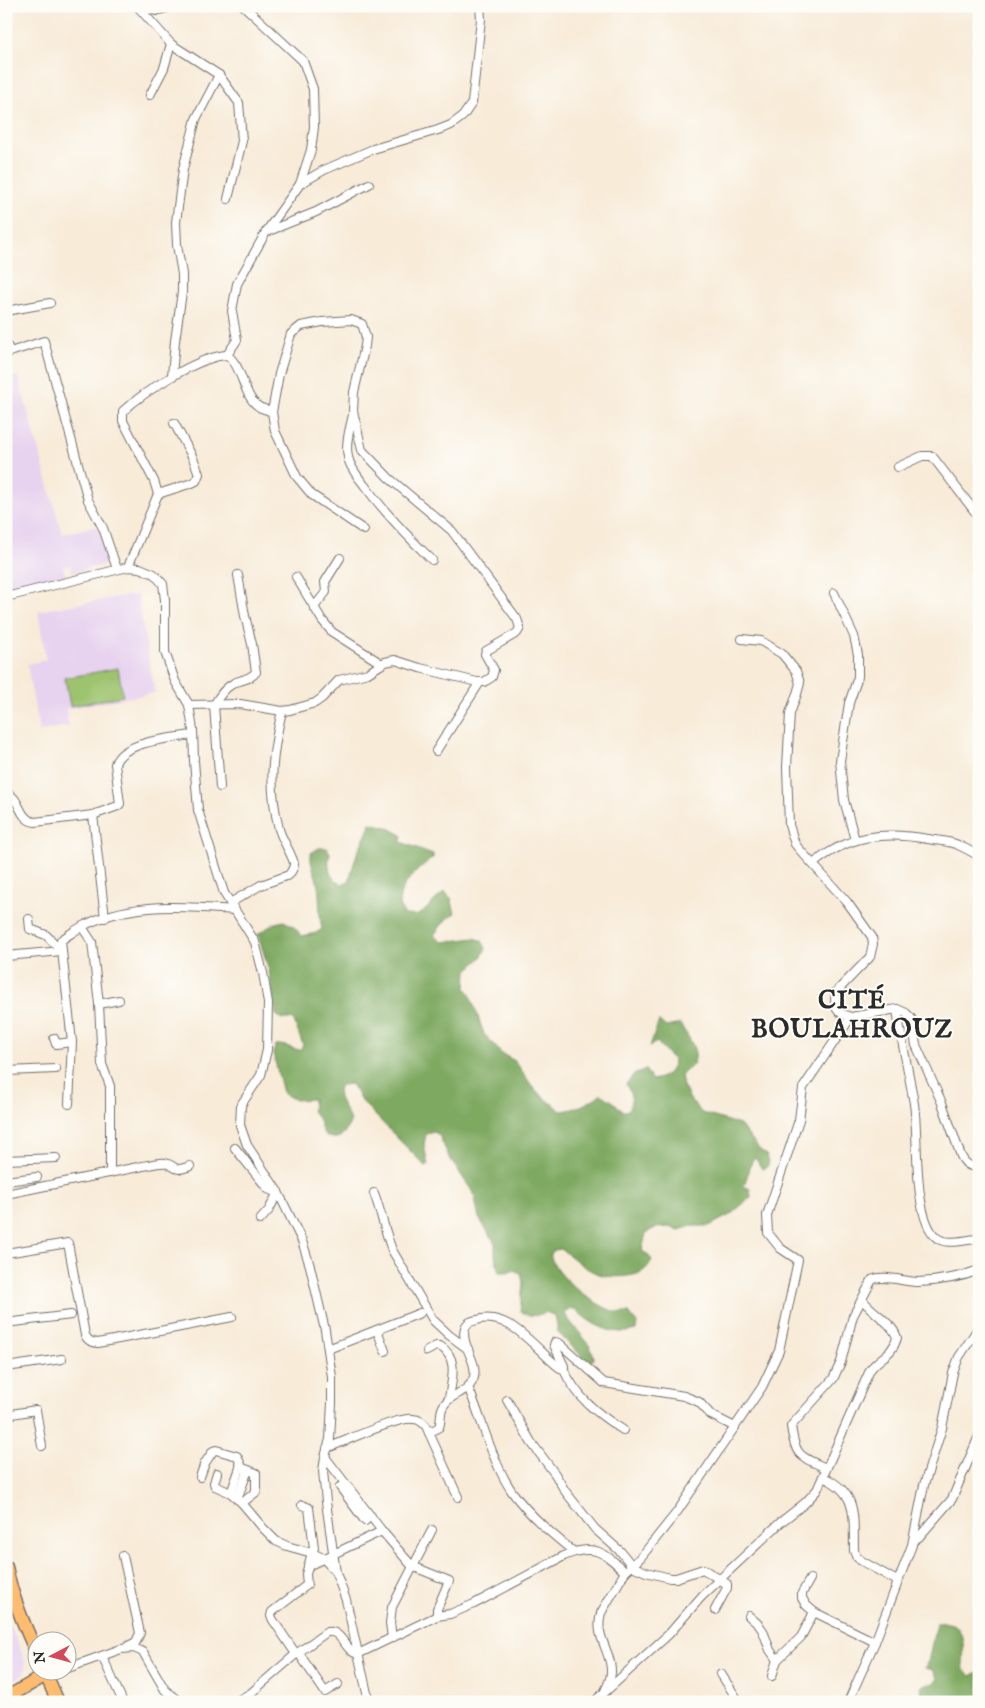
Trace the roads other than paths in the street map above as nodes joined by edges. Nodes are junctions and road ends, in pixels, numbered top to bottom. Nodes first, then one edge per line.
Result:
1 (138, 6) edge
2 (174, 6) edge
3 (244, 6) edge
4 (480, 6) edge
5 (171, 44) junction
6 (219, 75) junction
7 (150, 95) dead end
8 (300, 184) junction
9 (369, 184) dead end
10 (228, 198) dead end
11 (266, 232) junction
12 (50, 302) dead end
13 (6, 311) edge
14 (6, 343) edge
15 (227, 355) junction
16 (172, 376) junction
17 (354, 411) junction
18 (272, 412) junction
19 (174, 423) dead end
20 (898, 467) dead end
21 (158, 494) junction
22 (979, 517) edge
23 (364, 530) dead end
24 (340, 558) dead end
25 (432, 560) dead end
26 (128, 567) junction
27 (117, 569) junction
28 (238, 575) dead end
29 (296, 577) dead end
30 (834, 594) dead end
31 (6, 596) edge
32 (314, 607) junction
33 (742, 639) dead end
34 (382, 664) junction
35 (480, 682) junction
36 (214, 704) junction
37 (189, 705) junction
38 (282, 711) junction
39 (193, 735) junction
40 (436, 751) dead end
41 (220, 787) dead end
42 (6, 793) edge
43 (93, 815) junction
44 (855, 840) junction
45 (979, 856) edge
46 (813, 864) junction
47 (232, 907) junction
48 (105, 918) junction
49 (29, 919) dead end
50 (82, 927) junction
51 (59, 945) junction
52 (6, 956) edge
53 (119, 1000) dead end
54 (100, 1004) junction
55 (897, 1009) junction
56 (851, 1017) junction
57 (54, 1038) dead end
58 (72, 1042) junction
59 (56, 1070) dead end
60 (6, 1071) edge
61 (69, 1104) dead end
62 (235, 1148) dead end
63 (56, 1158) dead end
64 (6, 1160) edge
65 (190, 1166) dead end
66 (979, 1166) edge
67 (110, 1173) junction
68 (37, 1177) dead end
69 (6, 1180) edge
70 (278, 1192) junction
71 (6, 1194) edge
72 (374, 1194) dead end
73 (260, 1220) dead end
74 (979, 1239) edge
75 (6, 1253) edge
76 (979, 1270) edge
77 (862, 1299) junction
78 (420, 1313) dead end
79 (71, 1315) dead end
80 (232, 1317) dead end
81 (6, 1323) edge
82 (979, 1327) edge
83 (377, 1330) junction
84 (328, 1349) junction
85 (468, 1349) junction
86 (427, 1351) dead end
87 (385, 1352) dead end
88 (62, 1359) dead end
89 (6, 1367) edge
90 (563, 1368) junction
91 (468, 1387) junction
92 (449, 1398) junction
93 (507, 1400) dead end
94 (6, 1415) edge
95 (735, 1427) junction
96 (623, 1430) dead end
97 (429, 1433) junction
98 (979, 1436) edge
99 (42, 1446) dead end
100 (326, 1452) junction
101 (826, 1468) junction
102 (244, 1469) junction
103 (218, 1473) dead end
104 (200, 1477) dead end
105 (823, 1477) junction
106 (458, 1497) dead end
107 (237, 1498) junction
108 (302, 1505) dead end
109 (432, 1530) dead end
110 (382, 1531) junction
111 (913, 1541) junction
112 (574, 1552) junction
113 (312, 1553) junction
114 (333, 1553) junction
115 (123, 1556) dead end
116 (323, 1558) junction
117 (308, 1566) junction
118 (412, 1566) junction
119 (632, 1566) junction
120 (6, 1567) edge
121 (626, 1572) junction
122 (336, 1573) junction
123 (810, 1579) dead end
124 (720, 1580) junction
125 (897, 1581) junction
126 (715, 1610) dead end
127 (814, 1612) junction
128 (437, 1616) junction
129 (748, 1616) dead end
130 (28, 1632) edge
131 (140, 1633) junction
132 (392, 1638) junction
133 (875, 1642) junction
134 (122, 1648) junction
135 (297, 1653) junction
136 (358, 1654) junction
137 (145, 1655) junction
138 (102, 1656) junction
139 (777, 1660) junction
140 (78, 1664) edge
141 (611, 1667) junction
142 (720, 1674) dead end
143 (624, 1675) junction
144 (772, 1676) dead end
145 (34, 1680) edge
146 (48, 1680) edge
147 (338, 1684) dead end
148 (605, 1691) junction
149 (6, 1698) edge
150 (58, 1702) edge
151 (123, 1702) edge
152 (181, 1702) edge
153 (235, 1702) edge
154 (369, 1702) edge
155 (594, 1702) edge
156 (739, 1702) edge
157 (848, 1702) edge

1 - 2 street
1 - 5 street
3 - 8 street
4 - 8 street
5 - 6 street
5 - 7 street
6 - 10 street
6 - 16 street
8 - 11 street
9 - 11 street
11 - 15 street
12 - 13 street
14 - 27 street
15 - 16 street
15 - 18 street
16 - 21 street
17 - 18 street
17 - 25 street
17 - 35 street
18 - 23 street
19 - 21 street
20 - 22 street
21 - 26 street
24 - 32 street
26 - 27 street
26 - 37 street
27 - 31 street
28 - 36 street
29 - 32 street
30 - 44 street
32 - 34 street
33 - 46 street
34 - 35 street
34 - 38 street
35 - 40 street
36 - 37 street
36 - 38 street
36 - 41 street
37 - 39 street
38 - 47 street
39 - 43 street
39 - 47 street
42 - 43 street
43 - 48 street
44 - 45 street
44 - 46 street
46 - 56 street
47 - 48 street
47 - 70 street
48 - 50 street
49 - 51 street
50 - 51 street
50 - 54 street
51 - 52 street
51 - 58 street
53 - 54 street
54 - 67 street
55 - 56 street
55 - 66 street
55 - 74 street
56 - 95 street
57 - 58 street
58 - 61 street
59 - 60 street
62 - 70 street
63 - 64 street
65 - 67 street
67 - 71 street
68 - 69 street
70 - 73 street
70 - 84 street
72 - 85 street
75 - 80 street
76 - 77 street
77 - 101 street
77 - 101 street
78 - 83 street
79 - 81 street
82 - 111 street
83 - 84 street
83 - 87 street
84 - 100 street
85 - 90 street
85 - 91 street
86 - 92 street
88 - 89 street
90 - 95 street
90 - 96 street
91 - 92 street
91 - 112 street
92 - 97 street
93 - 119 street
94 - 99 street
95 - 119 street
97 - 100 street
97 - 106 street
98 - 111 street
100 - 110 street
100 - 114 street
101 - 105 street
102 - 104 street
102 - 107 street
102 - 107 street
103 - 107 street
105 - 124 street
105 - 125 street
107 - 113 street
108 - 113 street
109 - 118 street
110 - 114 street
110 - 118 street
111 - 125 street
112 - 121 street
112 - 128 street
113 - 116 street
113 - 117 street
114 - 116 street
114 - 122 street
115 - 131 street
116 - 117 street
116 - 122 street
117 - 135 street
118 - 128 street
118 - 132 street
119 - 121 street
119 - 124 street
120 - 130 main road
121 - 141 street
122 - 136 street
123 - 127 street
124 - 126 street
124 - 143 street
125 - 133 street
127 - 133 street
127 - 139 street
128 - 132 street
129 - 139 street
131 - 134 street
131 - 137 street
132 - 136 street
133 - 157 street
134 - 137 street
134 - 138 street
135 - 136 street
135 - 147 street
135 - 153 street
136 - 154 street
137 - 152 street
138 - 140 street
138 - 151 street
139 - 144 street
141 - 143 street
141 - 148 street
142 - 156 street
143 - 148 street
145 - 149 main road
146 - 150 main road
148 - 155 street

